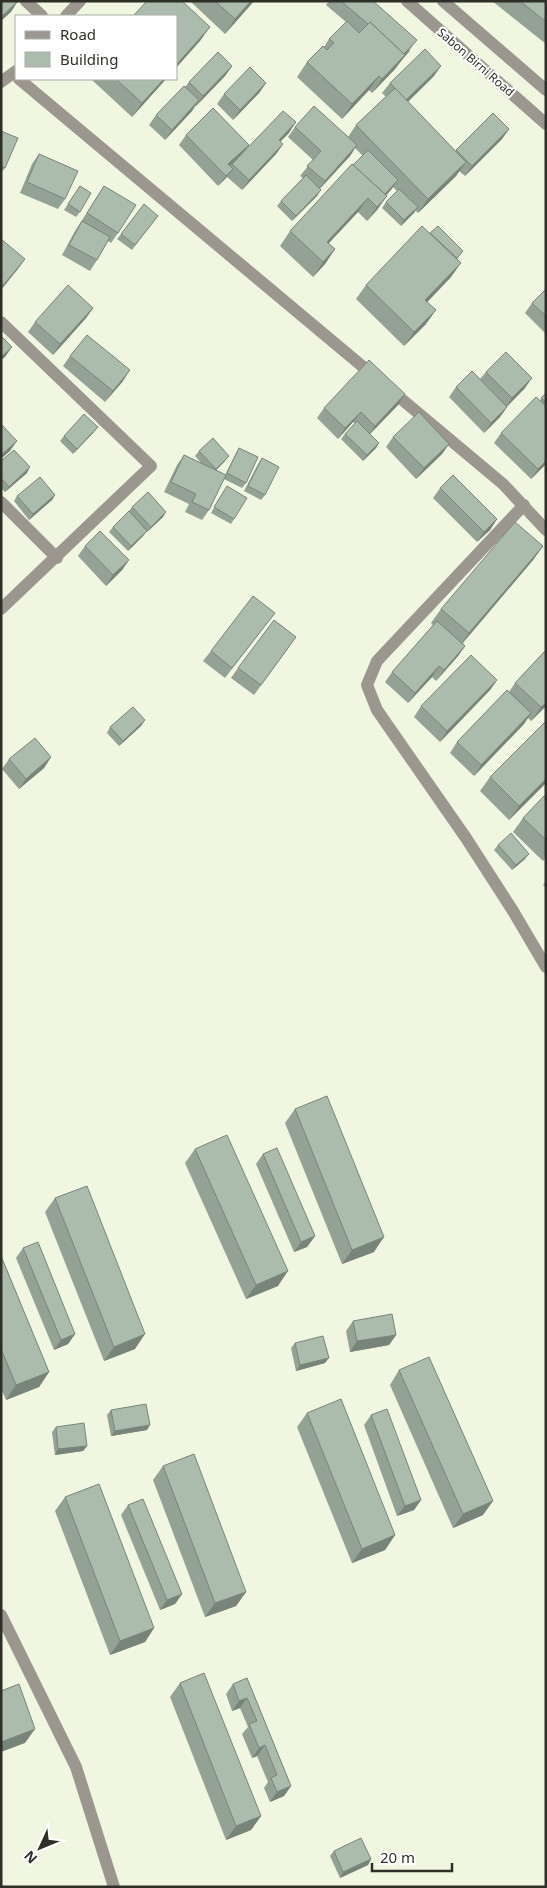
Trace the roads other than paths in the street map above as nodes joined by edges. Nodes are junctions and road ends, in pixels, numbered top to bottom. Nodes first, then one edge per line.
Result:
1 (26, 1) edge
2 (80, 1) edge
3 (407, 1) edge
4 (443, 1) edge
5 (41, 15) edge
6 (67, 15) edge
7 (15, 75) edge
8 (22, 80) edge
9 (1, 82) edge
10 (546, 90) edge
11 (546, 124) edge
12 (1, 322) edge
13 (1, 502) edge
14 (524, 505) junction
15 (546, 530) edge
16 (56, 558) junction
17 (1, 609) edge
18 (546, 968) edge
19 (1, 1616) edge
20 (114, 1887) edge

1 - 5 street
2 - 6 street
3 - 11 street, Sabon Birni Road
4 - 10 street, Sabon Birni Road
7 - 9 street
8 - 14 street
12 - 16 street
13 - 16 street
14 - 15 street
14 - 18 street
16 - 17 street
19 - 20 street

